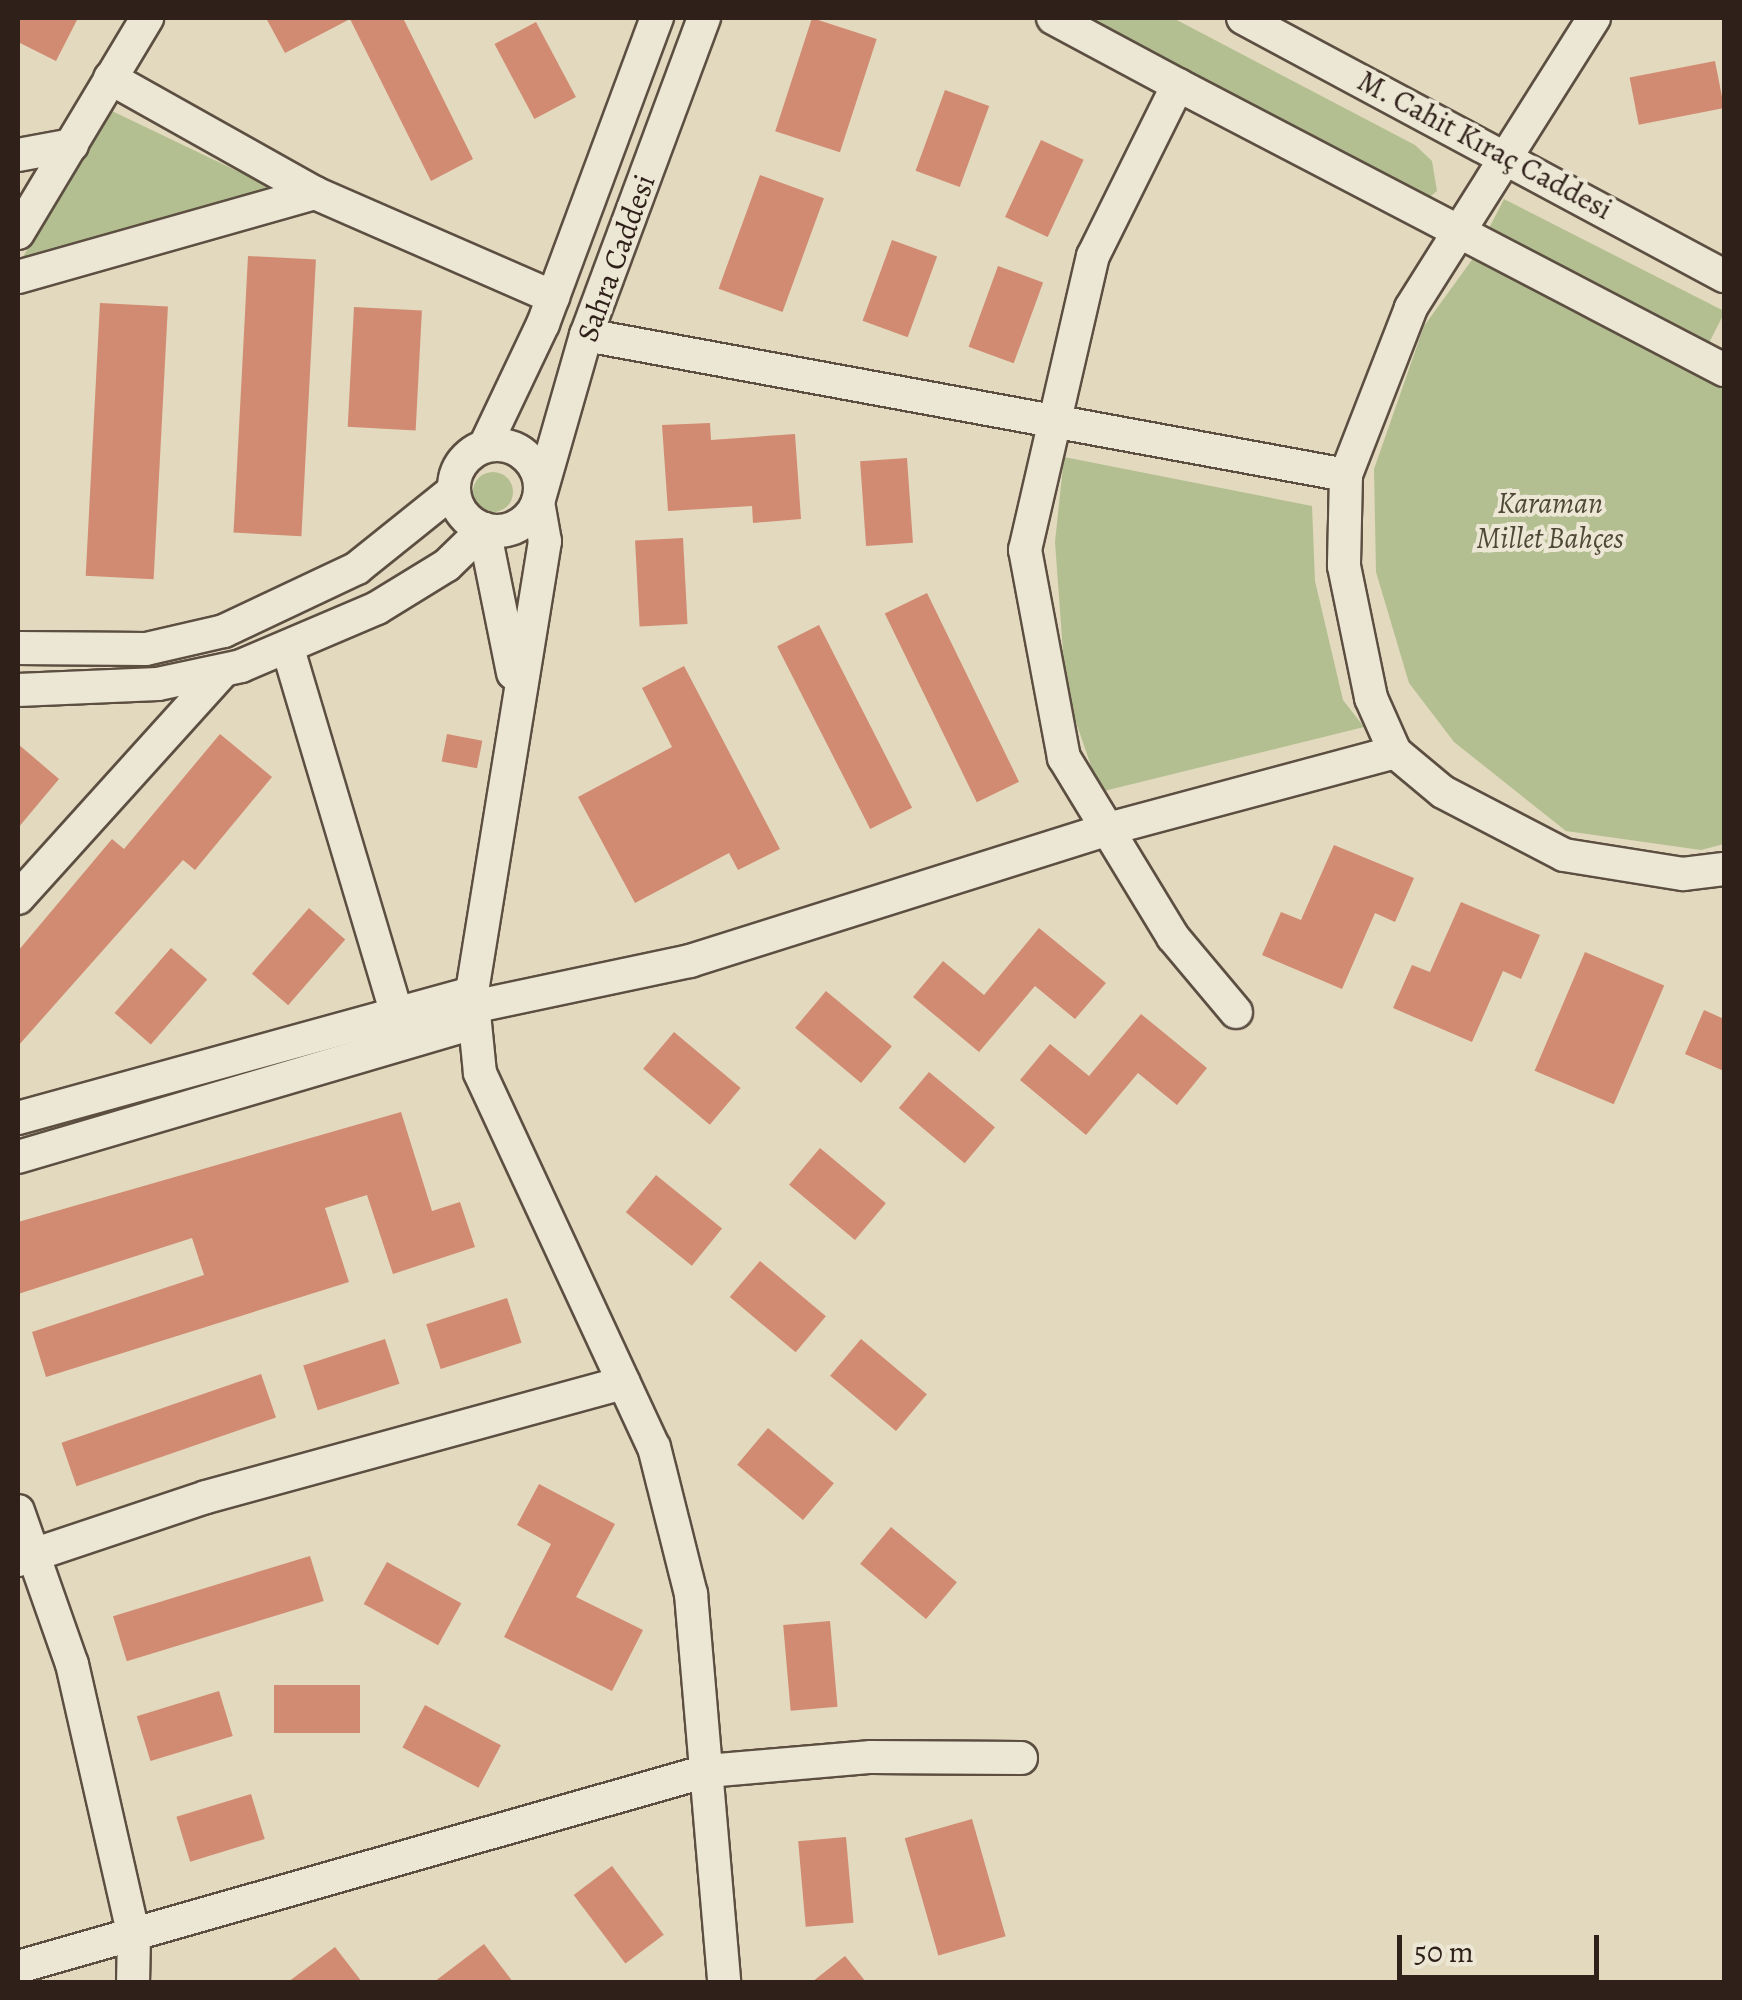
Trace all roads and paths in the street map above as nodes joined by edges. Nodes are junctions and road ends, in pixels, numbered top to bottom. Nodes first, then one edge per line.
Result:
1 (147, 18) edge
2 (656, 18) edge
3 (704, 18) edge
4 (1053, 18) edge
5 (1243, 18) edge
6 (1594, 18) edge
7 (110, 78) junction
8 (1178, 84) junction
9 (72, 145) junction
10 (18, 155) edge
11 (1505, 158) junction
12 (315, 192) junction
13 (18, 232) edge
14 (1456, 235) junction
15 (1724, 276) edge
16 (18, 277) edge
17 (553, 297) junction
18 (586, 335) junction
19 (1724, 370) edge
20 (1048, 422) junction
21 (485, 446) junction
22 (1346, 475) junction
23 (453, 491) junction
24 (538, 502) junction
25 (484, 529) junction
26 (18, 648) edge
27 (288, 649) junction
28 (222, 672) junction
29 (516, 687) junction
30 (18, 690) edge
31 (1394, 752) junction
32 (1108, 829) junction
33 (1724, 870) edge
34 (18, 898) edge
35 (472, 1008) junction
36 (1236, 1012) dead end
37 (398, 1019) junction
38 (18, 1118) edge
39 (18, 1157) edge
40 (624, 1383) junction
41 (18, 1510) edge
42 (25, 1557) edge
43 (1021, 1758) dead end
44 (708, 1771) junction
45 (134, 1936) junction
46 (18, 1967) edge
47 (133, 1982) edge
48 (724, 1982) edge

1 - 7 street
2 - 17 street, Sahra Caddesi
3 - 18 street, Sahra Caddesi
4 - 8 street
5 - 11 street, M. Cahit Kıraç Caddesi
6 - 11 street
7 - 9 street
7 - 12 street
8 - 14 street
8 - 20 street
9 - 10 street
9 - 13 street
11 - 14 street
11 - 15 street, M. Cahit Kıraç Caddesi
12 - 16 street
12 - 17 street
14 - 19 street
14 - 22 street
17 - 21 street, Sahra Caddesi
18 - 20 street
18 - 24 street, Sahra Caddesi
20 - 22 street
20 - 32 street
21 - 23 street, Sahra Caddesi
21 - 24 street
22 - 31 street
23 - 25 street
23 - 26 street, Sahra Caddesi
24 - 25 street
24 - 29 street
25 - 27 street
25 - 29 street
27 - 28 street
27 - 37 street
28 - 30 street
28 - 34 street
29 - 35 street
31 - 32 street
31 - 33 street
32 - 35 street
32 - 36 street
35 - 37 street
35 - 39 street
35 - 40 street
37 - 38 street
40 - 42 street
40 - 44 street
41 - 42 street
42 - 45 street
43 - 44 street
44 - 45 street
44 - 48 street
45 - 46 street
45 - 47 street

